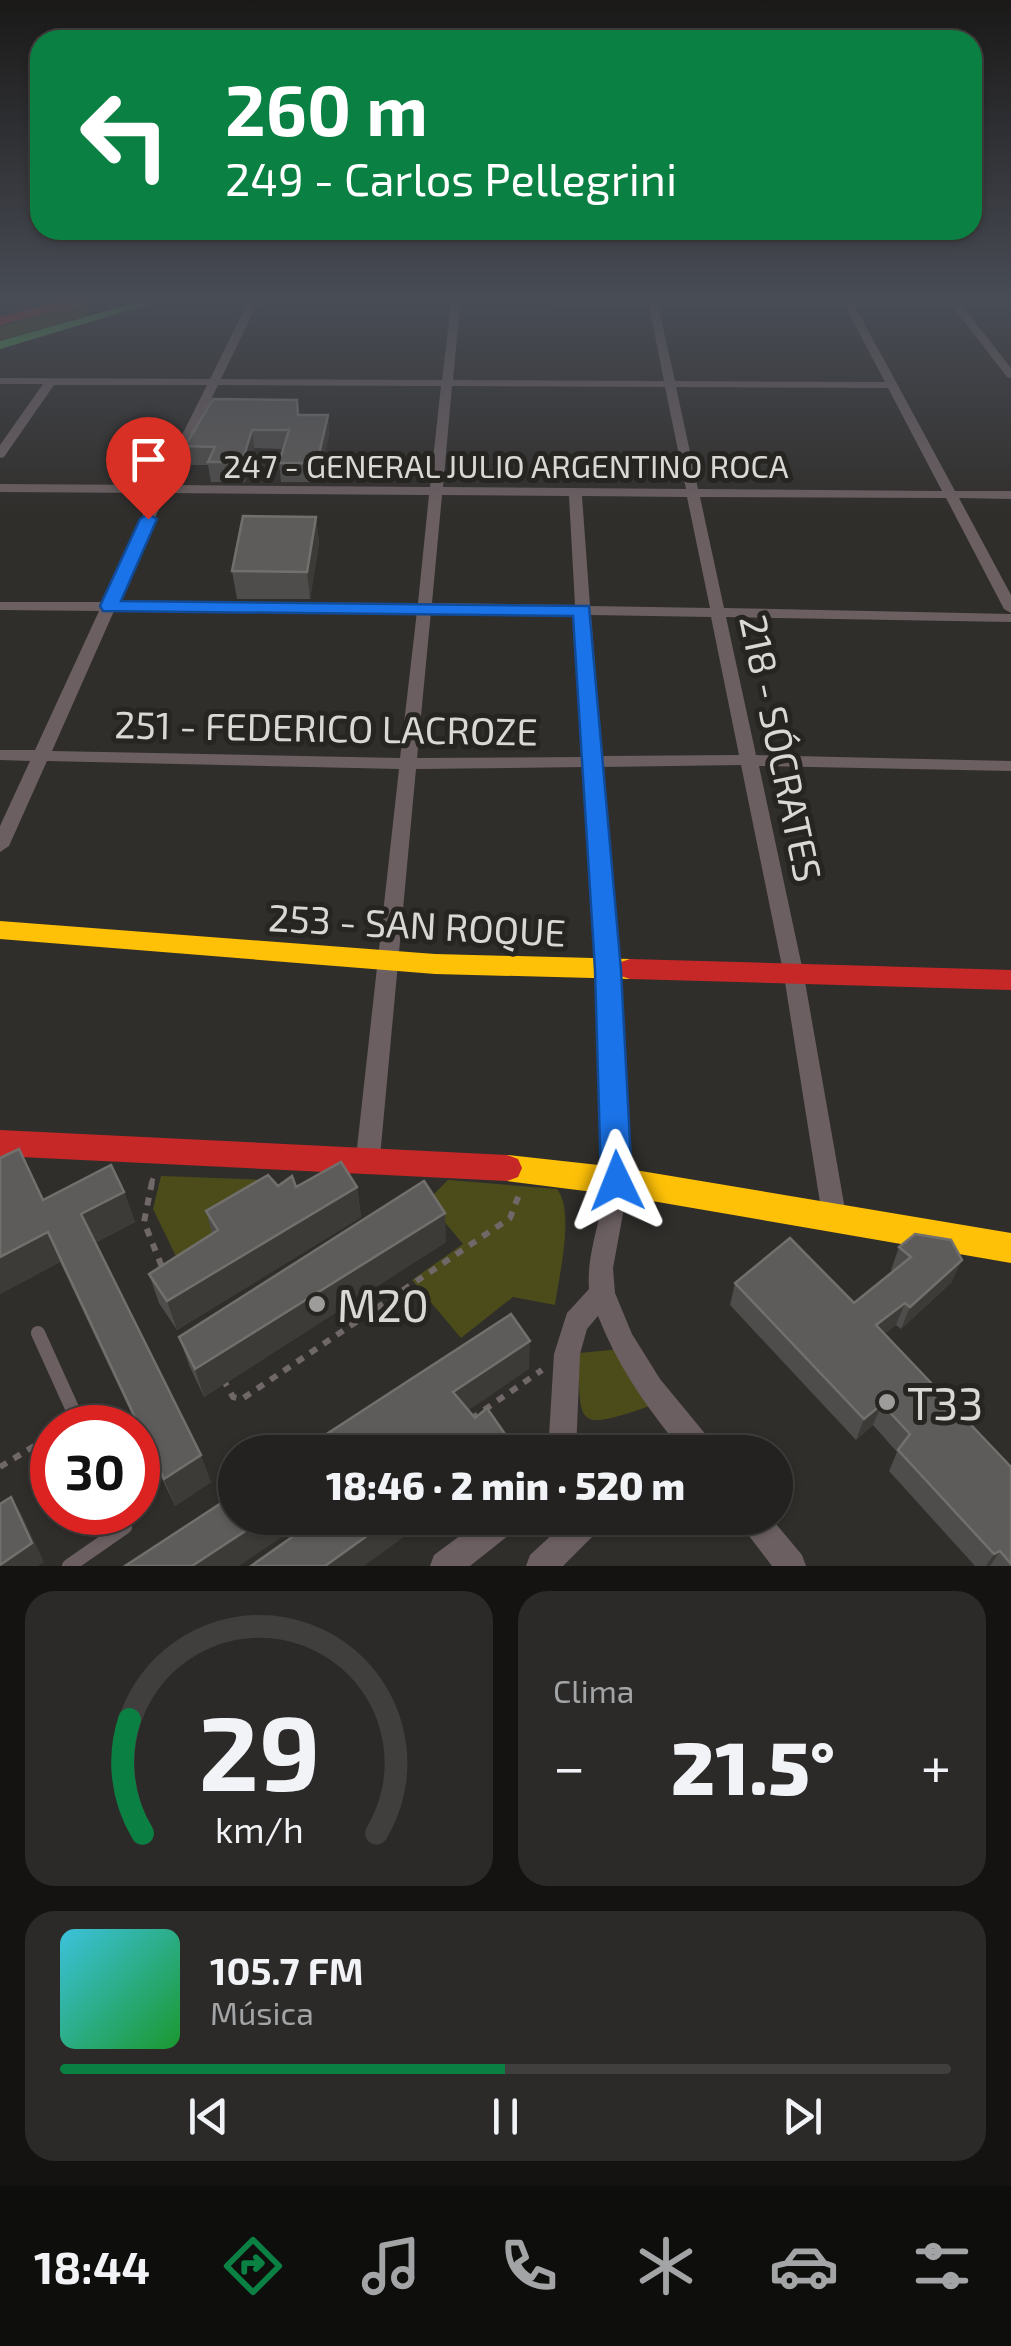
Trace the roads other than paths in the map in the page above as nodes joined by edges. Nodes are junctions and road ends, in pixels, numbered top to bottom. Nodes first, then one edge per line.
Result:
1 (218, 371) edge
2 (449, 371) edge
3 (666, 371) edge
4 (886, 371) edge
5 (0, 381) edge
6 (213, 381) junction
7 (51, 382) junction
8 (448, 382) junction
9 (668, 384) junction
10 (894, 385) junction
11 (0, 454) edge
12 (0, 488) edge
13 (161, 490) junction
14 (949, 492) junction
15 (434, 493) junction
16 (575, 494) junction
17 (1011, 494) edge
18 (690, 495) junction
19 (0, 606) edge
20 (110, 606) junction
21 (425, 607) junction
22 (1011, 609) edge
23 (582, 610) junction
24 (718, 614) junction
25 (1011, 618) edge
26 (0, 756) edge
27 (40, 756) junction
28 (749, 760) junction
29 (594, 762) junction
30 (410, 764) junction
31 (1011, 766) edge
32 (0, 846) edge
33 (0, 930) edge
34 (390, 960) junction
35 (608, 970) junction
36 (794, 976) junction
37 (1011, 980) edge
38 (0, 1143) edge
39 (368, 1157) junction
40 (617, 1181) junction
41 (834, 1215) junction
42 (1011, 1248) edge
43 (602, 1292) junction
44 (38, 1334) dead end
45 (70, 1405) edge
46 (563, 1435) edge
47 (680, 1435) edge
48 (114, 1535) edge
49 (486, 1535) edge
50 (573, 1535) edge
51 (766, 1535) edge
52 (69, 1566) edge
53 (445, 1566) edge
54 (540, 1566) edge
55 (791, 1566) edge

1 - 6 street
2 - 8 street
3 - 9 street, 218 - SÓCRATES
4 - 10 street
5 - 7 street
6 - 7 street
6 - 8 street
6 - 13 street
7 - 11 street
8 - 9 street
8 - 15 street
9 - 10 street
9 - 18 street, 218 - SÓCRATES
10 - 14 street
12 - 13 street, 247 - GENERAL JULIO ARGENTINO ROCA
13 - 15 street, 247 - GENERAL JULIO ARGENTINO ROCA
13 - 20 street
14 - 17 street, 247 - GENERAL JULIO ARGENTINO ROCA
14 - 18 street, 247 - GENERAL JULIO ARGENTINO ROCA
14 - 22 street
15 - 16 street, 247 - GENERAL JULIO ARGENTINO ROCA
15 - 21 street
16 - 18 street, 247 - GENERAL JULIO ARGENTINO ROCA
16 - 23 street
18 - 24 street, 218 - SÓCRATES
19 - 20 street
20 - 21 street
20 - 27 street
21 - 23 street
21 - 30 street
23 - 24 street
23 - 29 street
24 - 25 street
24 - 28 street, 218 - SÓCRATES
26 - 27 street, 251 - FEDERICO LACROZE
27 - 30 street, 251 - FEDERICO LACROZE
27 - 32 street
28 - 29 street, 251 - FEDERICO LACROZE
28 - 31 street, 251 - FEDERICO LACROZE
28 - 36 street, 218 - SÓCRATES
29 - 30 street, 251 - FEDERICO LACROZE
29 - 35 street
30 - 34 street
33 - 34 main road, 253 - SAN ROQUE
34 - 35 main road, 253 - SAN ROQUE
34 - 39 street
35 - 36 main road, 253 - SAN ROQUE
35 - 40 street
36 - 37 main road, 253 - SAN ROQUE
36 - 41 street, 218 - SÓCRATES
38 - 39 main road
39 - 40 main road
40 - 41 main road
40 - 43 street
41 - 42 main road
43 - 46 street
43 - 47 street
44 - 45 lane
48 - 52 lane
49 - 53 street
50 - 54 street
51 - 55 street

